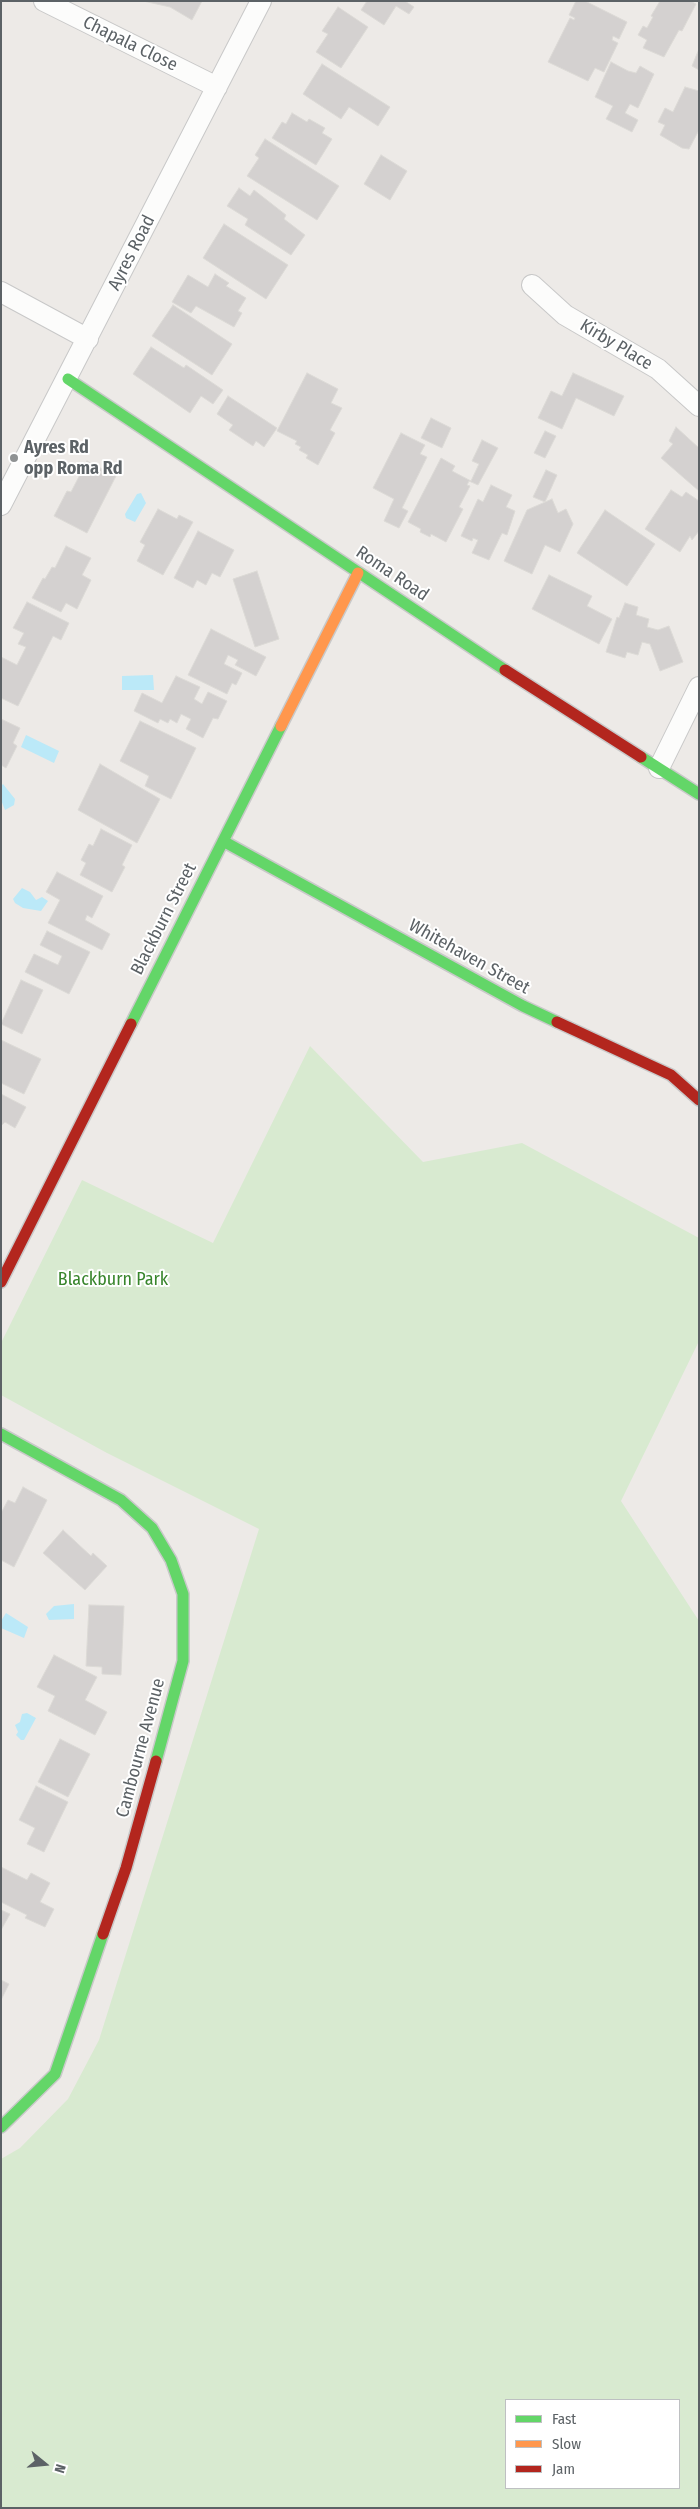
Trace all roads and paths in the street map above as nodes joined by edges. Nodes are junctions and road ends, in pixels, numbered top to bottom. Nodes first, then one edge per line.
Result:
1 (44, 1) edge
2 (261, 1) edge
3 (217, 87) junction
4 (532, 285) dead end
5 (1, 292) edge
6 (88, 339) junction
7 (68, 379) junction
8 (699, 406) edge
9 (1, 505) edge
10 (358, 573) junction
11 (699, 687) edge
12 (659, 768) junction
13 (699, 794) edge
14 (223, 841) junction
15 (699, 1100) edge
16 (1, 1282) edge
17 (1, 1434) edge
18 (1, 2127) edge

1 - 3 street, Chapala Close
2 - 3 street, Ayres Road
3 - 6 street, Ayres Road
4 - 8 street, Kirby Place
5 - 6 street
6 - 7 street, Ayres Road
7 - 9 street, Ayres Road
7 - 10 street, Roma Road
10 - 12 street, Roma Road
10 - 14 street, Blackburn Street
11 - 12 street
12 - 13 street, Roma Road
14 - 15 street, Whitehaven Street
14 - 16 street, Blackburn Street
17 - 18 street, Cambourne Avenue

